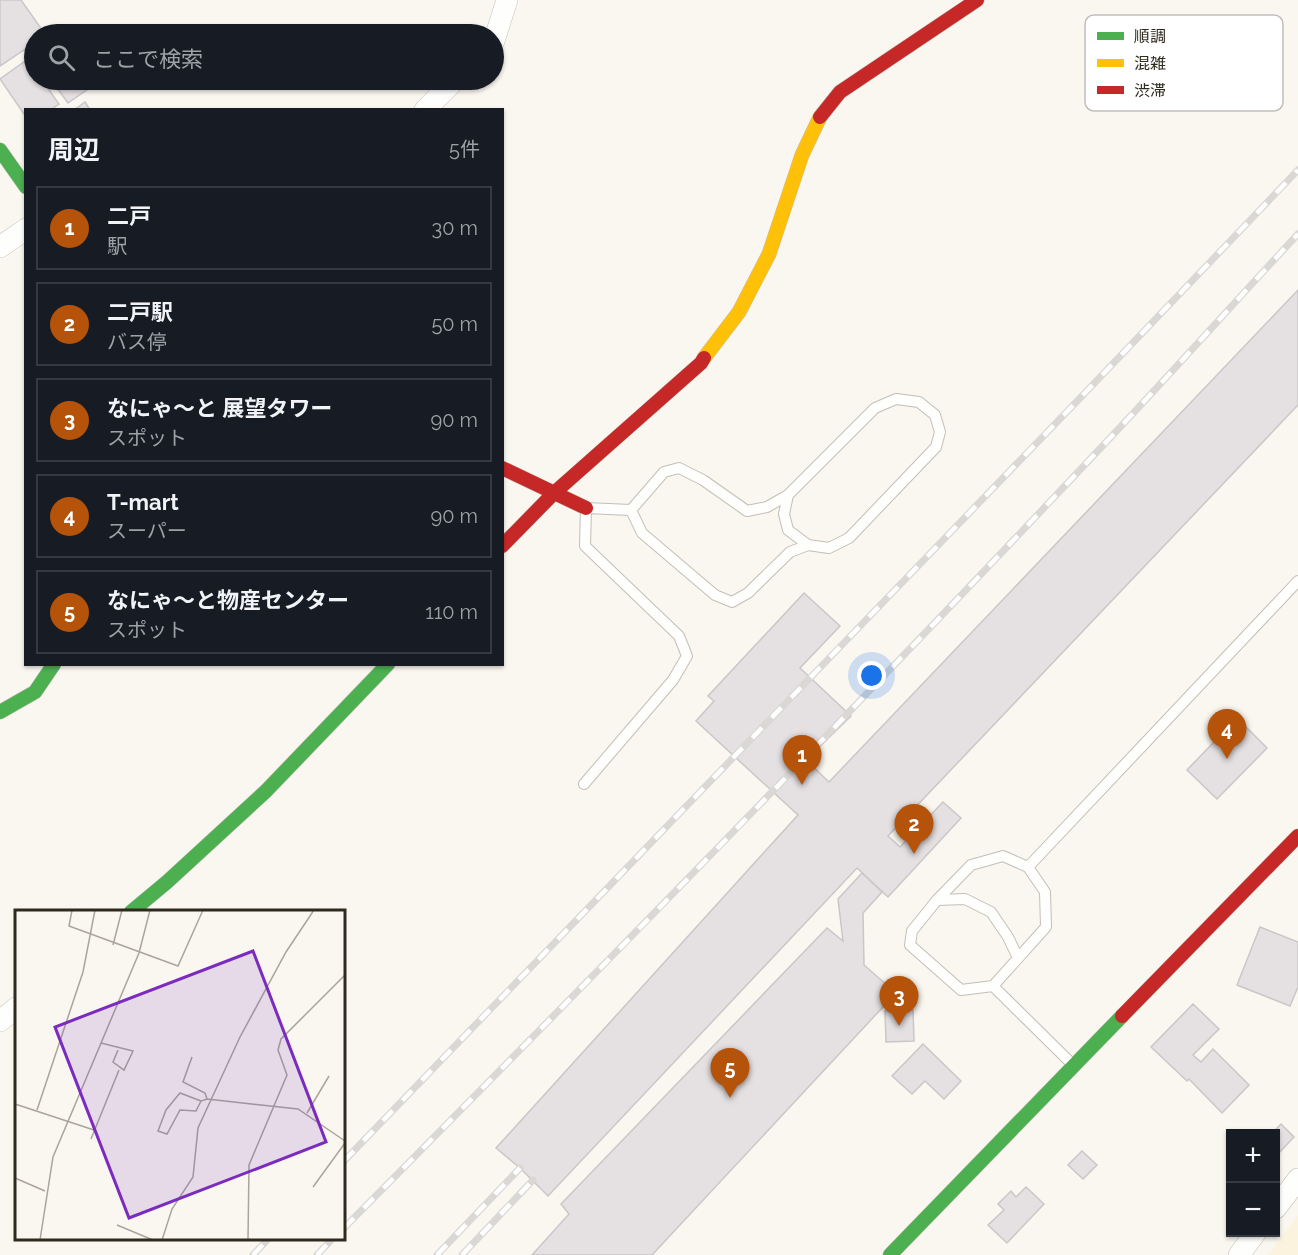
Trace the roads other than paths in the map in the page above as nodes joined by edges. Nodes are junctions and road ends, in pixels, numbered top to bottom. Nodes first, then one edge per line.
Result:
1 (507, 0) edge
2 (977, 0) edge
3 (499, 24) edge
4 (445, 90) edge
5 (427, 108) edge
6 (0, 150) edge
7 (24, 184) edge
8 (24, 230) edge
9 (0, 247) edge
10 (504, 469) edge
11 (554, 493) junction
12 (788, 495) junction
13 (586, 508) junction
14 (631, 510) junction
15 (504, 544) edge
16 (808, 545) junction
17 (1298, 581) edge
18 (53, 666) edge
19 (386, 666) edge
20 (0, 712) edge
21 (584, 784) dead end
22 (1298, 836) edge
23 (1028, 867) junction
24 (937, 900) junction
25 (133, 910) edge
26 (1018, 958) junction
27 (993, 986) junction
28 (15, 1009) edge
29 (0, 1022) edge
30 (1074, 1066) junction
31 (1298, 1179) edge
32 (1280, 1202) edge
33 (1253, 1237) edge
34 (890, 1255) edge
35 (1239, 1255) edge

1 - 3 street
2 - 11 street
4 - 5 street
6 - 7 street
8 - 9 street
10 - 11 street
11 - 13 street
11 - 15 street
12 - 14 lane
12 - 16 lane
12 - 16 lane
13 - 14 lane
13 - 21 lane
14 - 16 lane
17 - 23 lane
18 - 20 street
19 - 25 street
22 - 30 street
23 - 24 lane
23 - 26 lane
24 - 26 lane
24 - 27 lane
26 - 27 lane
27 - 30 lane
28 - 29 street
30 - 34 street
31 - 32 street
33 - 35 street

